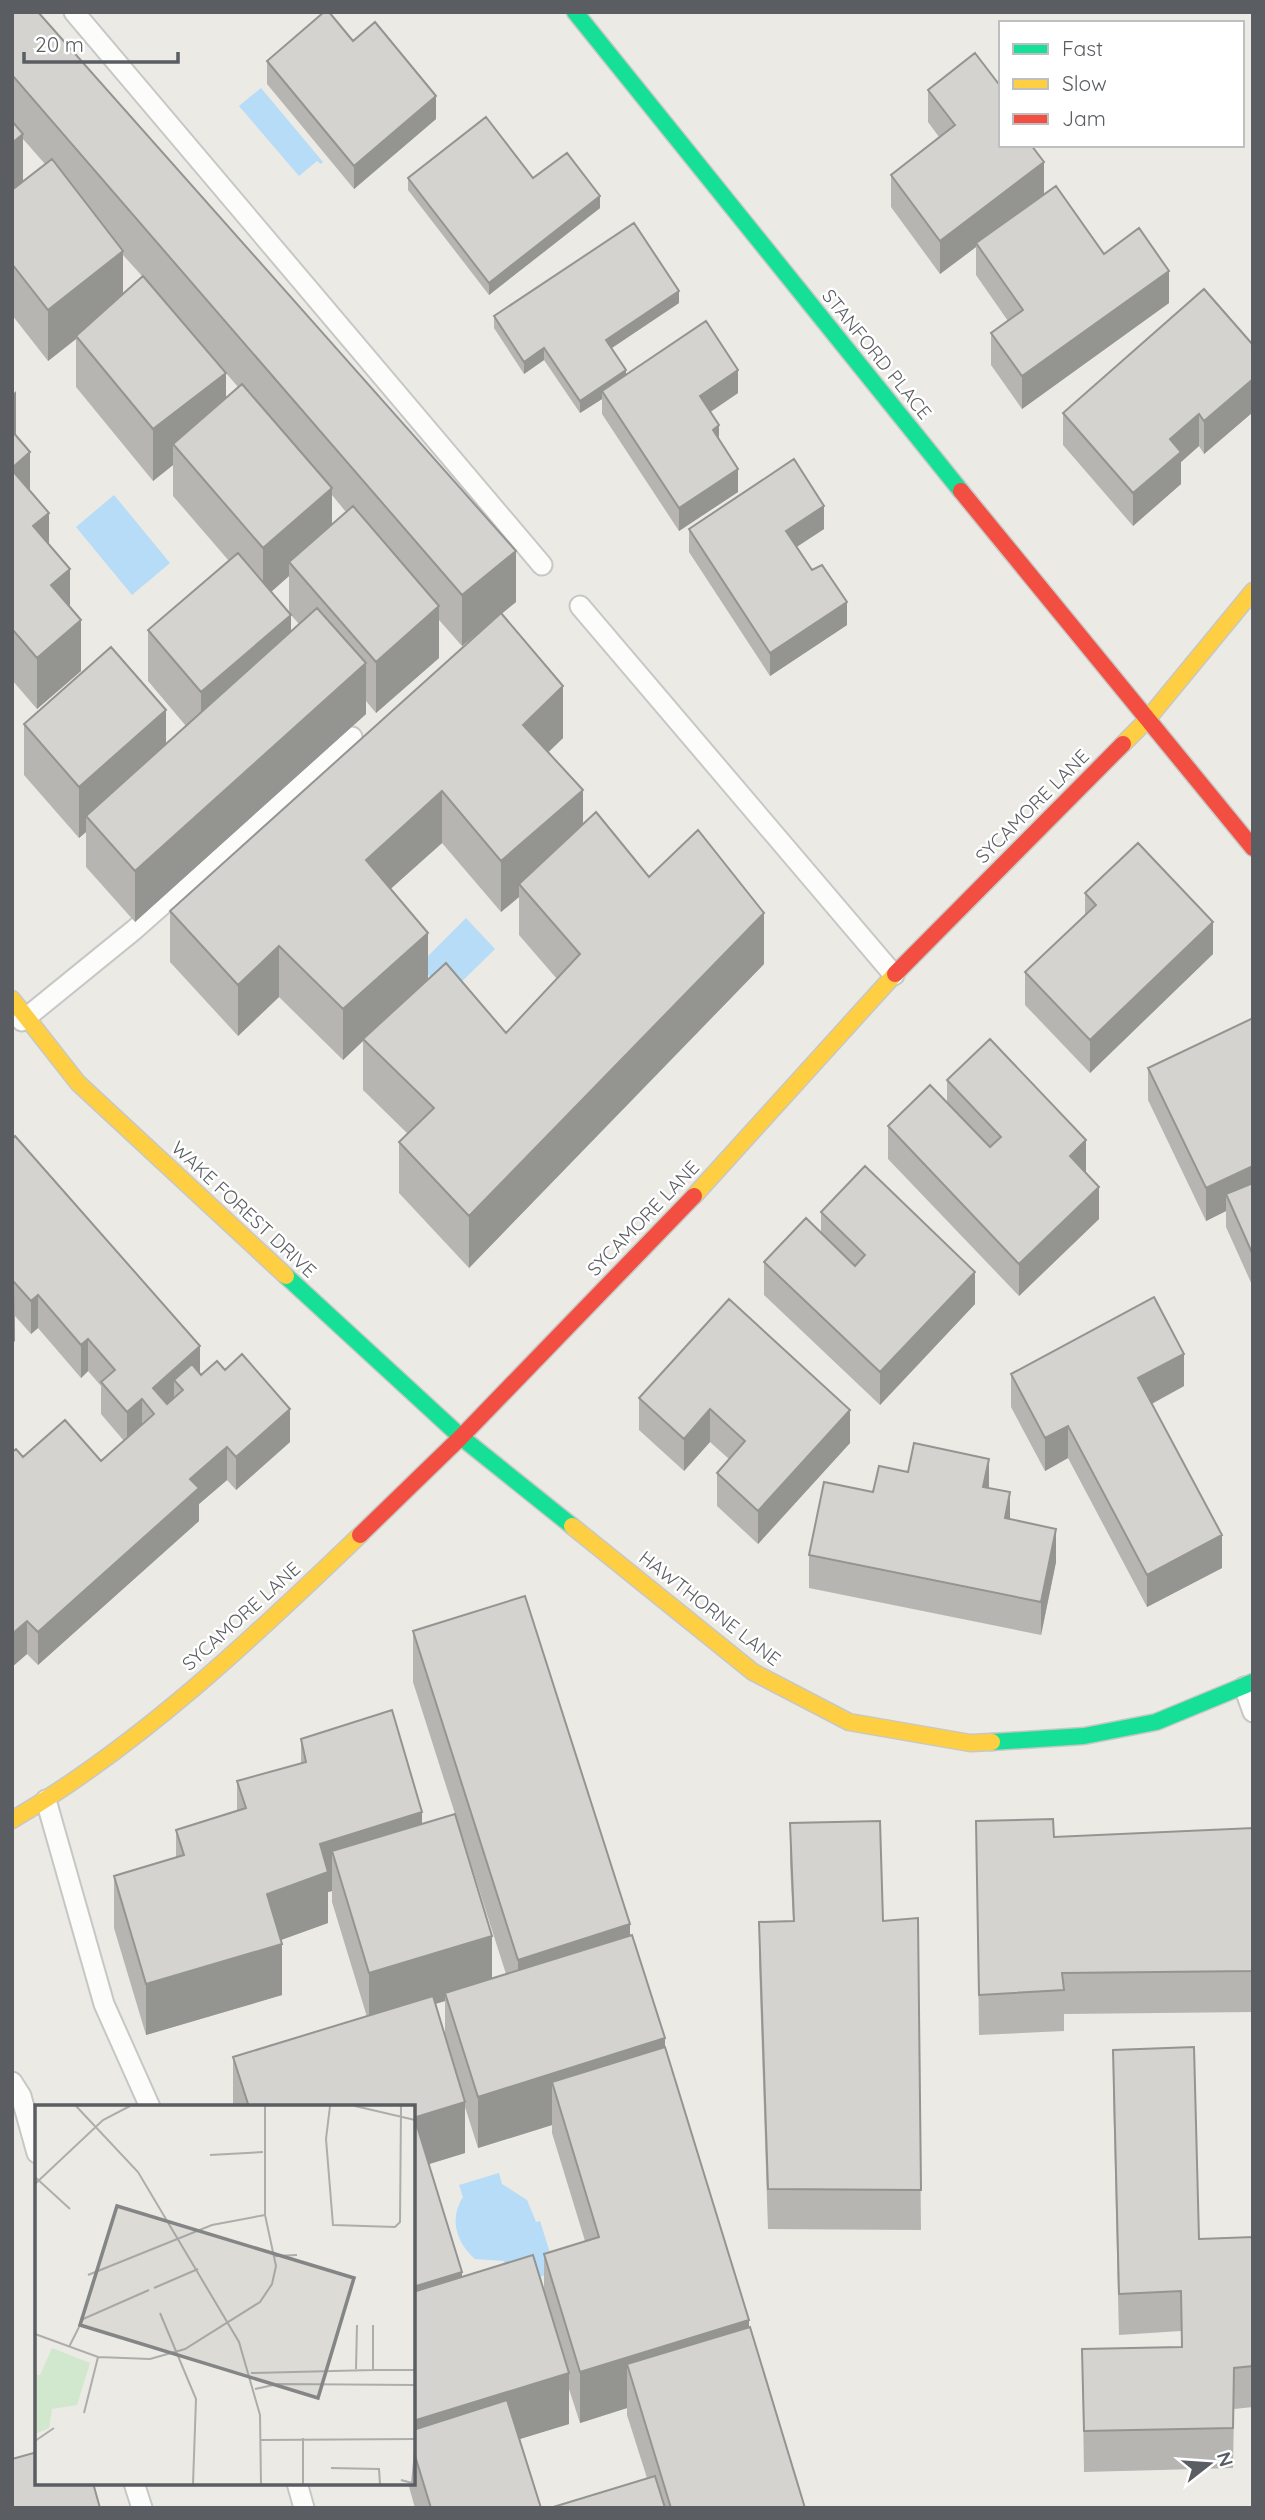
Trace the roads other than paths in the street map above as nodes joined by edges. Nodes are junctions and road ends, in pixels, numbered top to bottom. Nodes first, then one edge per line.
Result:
1 (74, 12) edge
2 (575, 12) edge
3 (542, 565) dead end
4 (1253, 591) edge
5 (580, 606) dead end
6 (1146, 722) junction
7 (352, 737) dead end
8 (1253, 848) edge
9 (894, 975) junction
10 (12, 999) edge
11 (19, 1023) edge
12 (461, 1437) junction
13 (1248, 1685) edge
14 (1253, 1712) edge
15 (46, 1800) junction
16 (12, 1820) edge
17 (12, 2082) edge
18 (149, 2105) edge
19 (35, 2146) edge
20 (135, 2485) edge
21 (298, 2485) edge
22 (142, 2508) edge
23 (304, 2508) edge

1 - 3 lane
2 - 6 street, STANFORD PLACE
4 - 6 street, SYCAMORE LANE
5 - 9 lane
6 - 8 street, STANFORD PLACE
6 - 9 street, SYCAMORE LANE
7 - 11 lane
9 - 12 street, SYCAMORE LANE
10 - 11 street, WAKE FOREST DRIVE
11 - 12 street, WAKE FOREST DRIVE
12 - 13 street, HAWTHORNE LANE
12 - 15 street, SYCAMORE LANE
13 - 14 lane
15 - 16 street, SYCAMORE LANE
15 - 18 lane
17 - 19 lane
20 - 22 lane
21 - 23 lane

